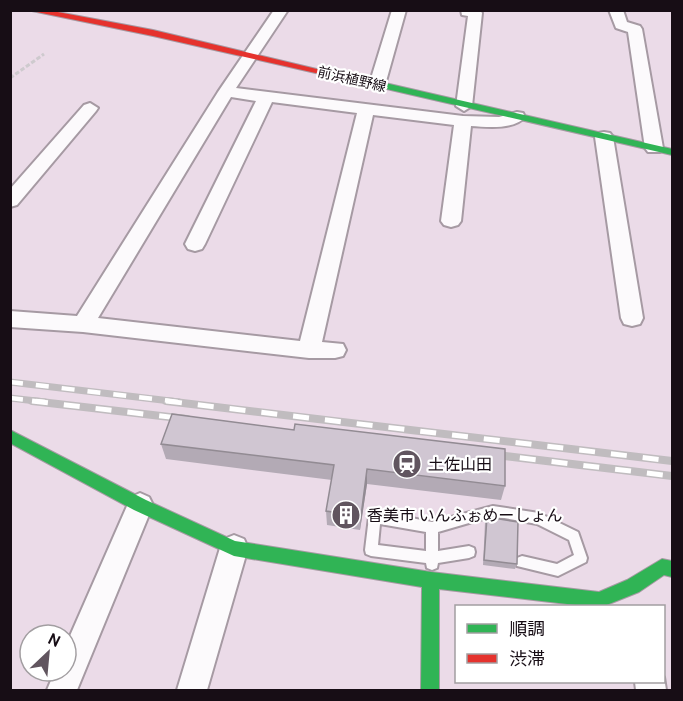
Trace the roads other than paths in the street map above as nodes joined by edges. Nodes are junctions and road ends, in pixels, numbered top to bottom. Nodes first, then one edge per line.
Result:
1 (31, 10) edge
2 (281, 10) edge
3 (399, 10) edge
4 (616, 10) edge
5 (467, 12) edge
6 (67, 13) edge
7 (251, 55) junction
8 (376, 85) junction
9 (226, 92) junction
10 (267, 97) junction
11 (90, 108) dead end
12 (366, 108) junction
13 (463, 113) junction
14 (517, 117) joint
15 (604, 137) junction
16 (654, 148) junction
17 (672, 152) edge
18 (10, 201) edge
19 (451, 221) dead end
20 (195, 244) dead end
21 (632, 318) dead end
22 (10, 319) edge
23 (83, 324) junction
24 (309, 350) junction
25 (335, 350) dead end
26 (10, 436) edge
27 (140, 505) junction
28 (432, 528) junction
29 (234, 548) junction
30 (469, 552) dead end
31 (432, 558) junction
32 (522, 562) dead end
33 (672, 569) edge
34 (431, 580) junction
35 (635, 596) edge
36 (62, 690) edge
37 (192, 690) edge
38 (430, 690) edge

1 - 6 main road, 前浜植野線
2 - 7 street
3 - 8 street
4 - 16 street
5 - 13 street
6 - 7 main road, 前浜植野線
7 - 8 main road, 前浜植野線
7 - 9 street
8 - 13 main road, 前浜植野線
9 - 10 street
9 - 23 street
10 - 12 street
10 - 20 street
11 - 18 street
12 - 13 street
12 - 24 street
13 - 14 street
13 - 19 street
14 - 15 main road
15 - 16 main road
15 - 21 street
16 - 17 main road
22 - 23 street
23 - 24 street
24 - 25 street
26 - 27 main road
27 - 29 main road
27 - 36 street
28 - 31 lane
28 - 31 lane
28 - 32 lane
29 - 34 main road
29 - 37 street
30 - 31 lane
31 - 34 lane
33 - 35 main road
34 - 35 main road
34 - 38 main road

